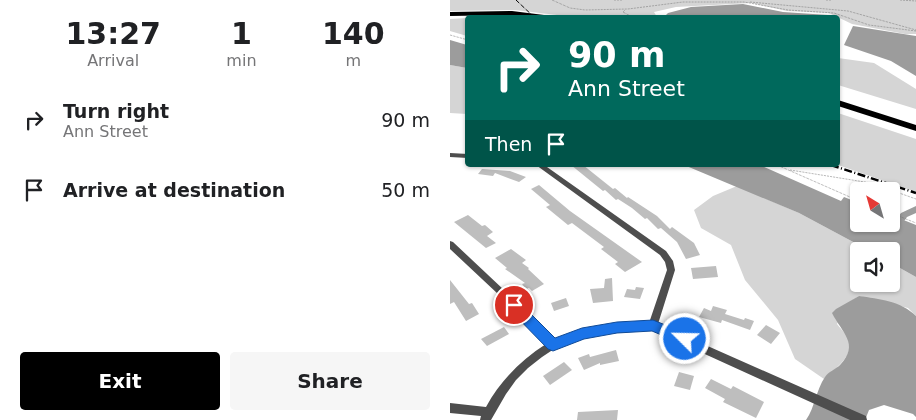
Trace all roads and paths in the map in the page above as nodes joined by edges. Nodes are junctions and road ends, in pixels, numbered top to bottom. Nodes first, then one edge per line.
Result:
1 (552, 0) edge
2 (614, 0) edge
3 (622, 0) edge
4 (826, 0) edge
5 (831, 0) edge
6 (900, 0) edge
7 (916, 1) edge
8 (744, 2) junction
9 (628, 9) junction
10 (489, 14) junction
11 (450, 15) edge
12 (502, 15) edge
13 (513, 15) edge
14 (628, 15) edge
15 (838, 15) edge
16 (840, 16) edge
17 (916, 31) edge
18 (450, 35) edge
19 (465, 39) edge
20 (840, 99) edge
21 (840, 104) edge
22 (916, 122) edge
23 (916, 128) edge
24 (450, 155) edge
25 (465, 156) edge
26 (543, 167) edge
27 (783, 167) edge
28 (790, 170) junction
29 (850, 197) edge
30 (916, 199) edge
31 (900, 217) edge
32 (916, 223) edge
33 (450, 244) edge
34 (653, 326) junction
35 (553, 345) junction
36 (450, 408) edge
37 (487, 416) edge
38 (862, 420) edge

1 - 9 path
2 - 3 path
4 - 5 path
6 - 7 path
8 - 9 path
8 - 15 path
8 - 17 path
9 - 14 path
10 - 11 main road
10 - 12 main road
10 - 13 main road
16 - 17 path
18 - 19 path
20 - 22 main road
21 - 23 main road
24 - 25 street
26 - 34 street
27 - 28 path
28 - 29 path
28 - 30 path
31 - 32 path
33 - 35 street
34 - 35 street
34 - 38 street
35 - 37 street
36 - 37 street

